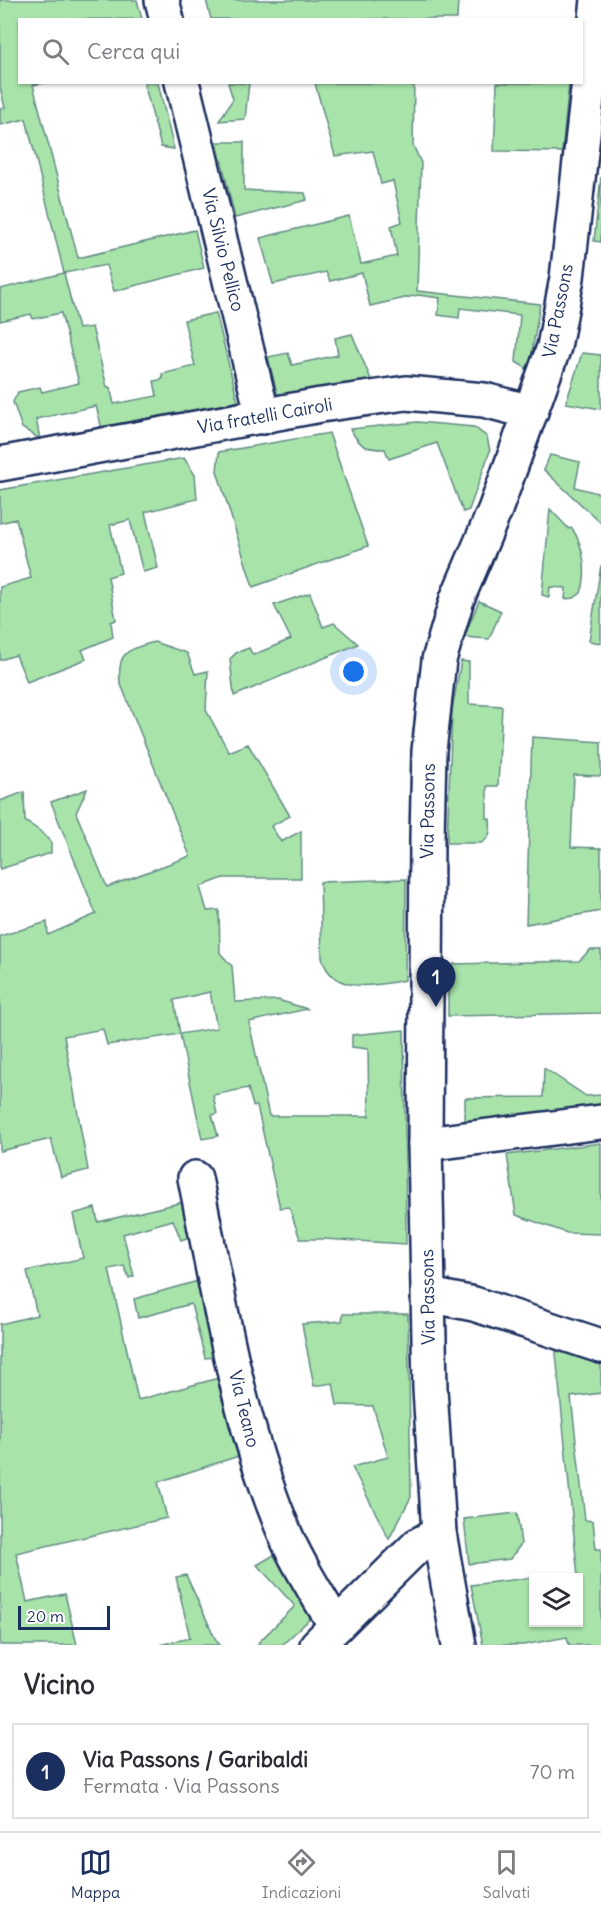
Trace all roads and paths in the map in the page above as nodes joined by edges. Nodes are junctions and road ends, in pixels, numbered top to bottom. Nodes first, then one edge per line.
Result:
1 (162, 0) edge
2 (598, 0) edge
3 (166, 18) edge
4 (597, 61) edge
5 (182, 84) edge
6 (531, 412) junction
7 (263, 417) junction
8 (0, 464) edge
9 (601, 1122) edge
10 (425, 1144) junction
11 (195, 1178) dead end
12 (429, 1295) junction
13 (601, 1346) edge
14 (439, 1533) junction
15 (326, 1635) edge
16 (459, 1645) edge

1 - 3 street
2 - 4 street, Via Passons
4 - 6 street, Via Passons
5 - 7 street, Via Silvio Pellico
6 - 7 street, Via fratelli Cairoli
6 - 10 street, Via Passons
7 - 8 street, Via fratelli Cairoli
9 - 10 street
10 - 12 street, Via Passons
11 - 15 street, Via Teano
12 - 13 street
12 - 14 street, Via Passons
14 - 15 street
14 - 16 street, Via Passons

